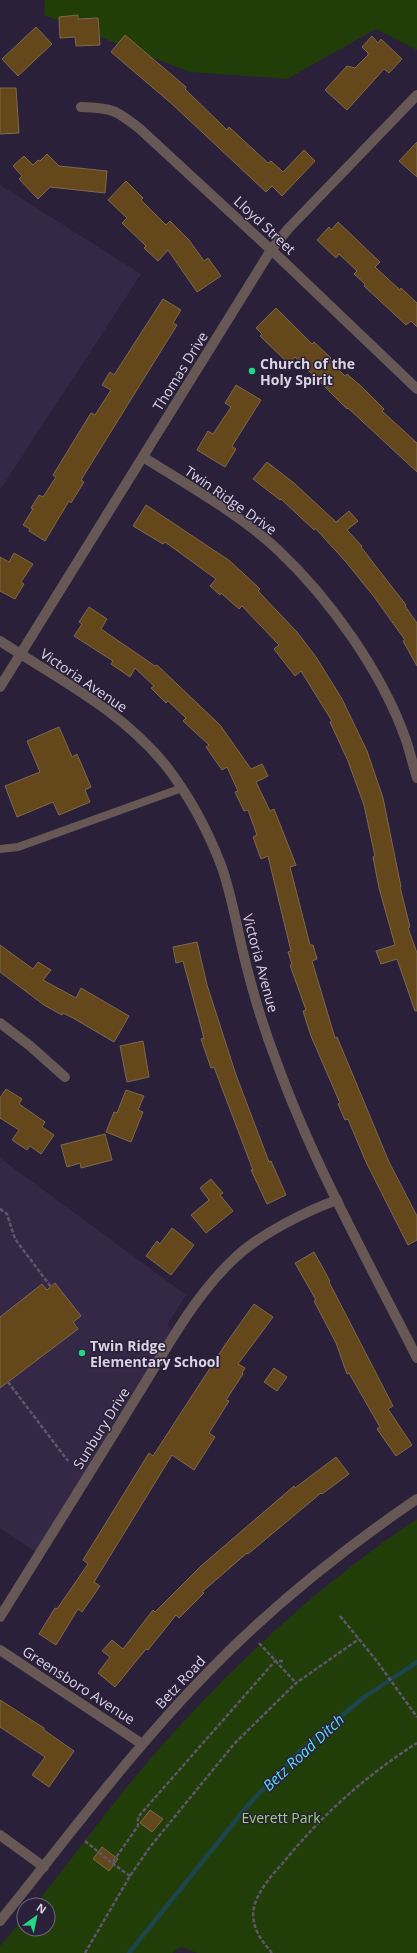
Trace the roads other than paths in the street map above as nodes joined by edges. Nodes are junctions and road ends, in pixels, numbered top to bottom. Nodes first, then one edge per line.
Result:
1 (417, 95) edge
2 (81, 107) dead end
3 (271, 250) junction
4 (417, 389) edge
5 (143, 457) junction
6 (0, 641) edge
7 (20, 654) junction
8 (0, 687) edge
9 (417, 778) edge
10 (182, 788) junction
11 (0, 849) edge
12 (0, 1023) edge
13 (65, 1077) dead end
14 (337, 1200) junction
15 (417, 1358) edge
16 (417, 1499) edge
17 (0, 1617) edge
18 (0, 1650) edge
19 (142, 1744) junction
20 (0, 1836) edge
21 (44, 1867) junction
22 (0, 1921) edge

1 - 3 street, Thomas Drive
2 - 3 street, Lloyd Street
3 - 4 street, Lloyd Street
3 - 5 street, Thomas Drive
5 - 7 street, Thomas Drive
5 - 9 street, Twin Ridge Drive
6 - 7 street, Victoria Avenue
7 - 8 street, Thomas Drive
7 - 10 street, Victoria Avenue
10 - 11 lane
10 - 14 street, Victoria Avenue
12 - 13 street
14 - 15 street, Victoria Avenue
14 - 17 street, Sunbury Drive
16 - 19 street, Betz Road
18 - 19 street, Greensboro Avenue
19 - 21 street, Betz Road
20 - 21 street
21 - 22 street, Betz Road

